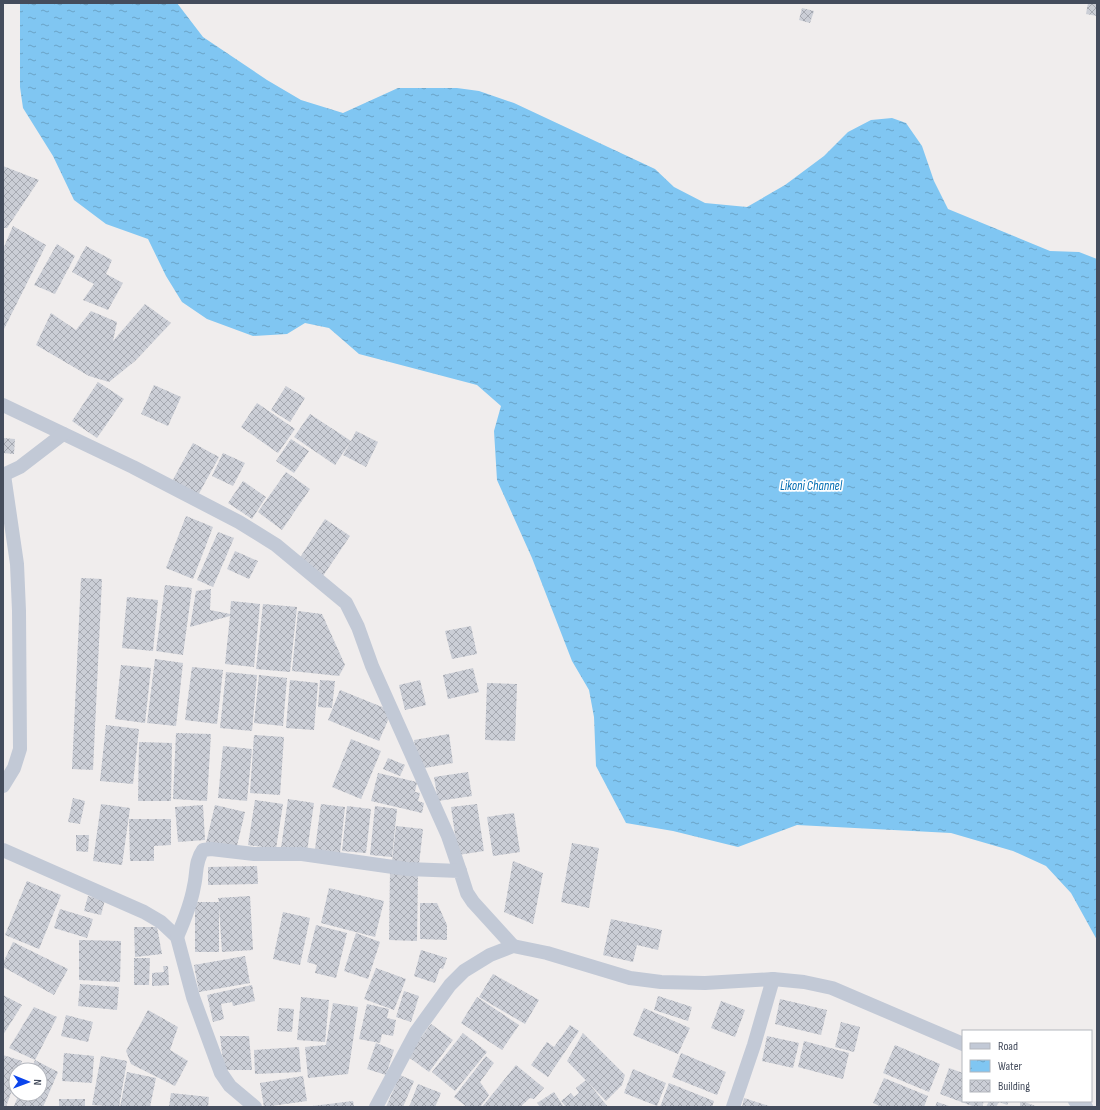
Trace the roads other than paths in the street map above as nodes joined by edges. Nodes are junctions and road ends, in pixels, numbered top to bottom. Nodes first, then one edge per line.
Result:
1 (3, 405) edge
2 (63, 434) junction
3 (3, 475) edge
4 (3, 786) edge
5 (3, 850) edge
6 (460, 872) junction
7 (177, 937) junction
8 (513, 946) junction
9 (773, 979) junction
10 (962, 1044) edge
11 (1077, 1102) edge
12 (255, 1107) edge
13 (376, 1107) edge
14 (733, 1107) edge
15 (1086, 1107) edge

1 - 2 street
2 - 3 street
2 - 6 street
3 - 4 street
5 - 7 street
6 - 7 street
6 - 8 street
7 - 12 street
8 - 9 street
8 - 13 street
9 - 10 street
9 - 14 street
11 - 15 street

